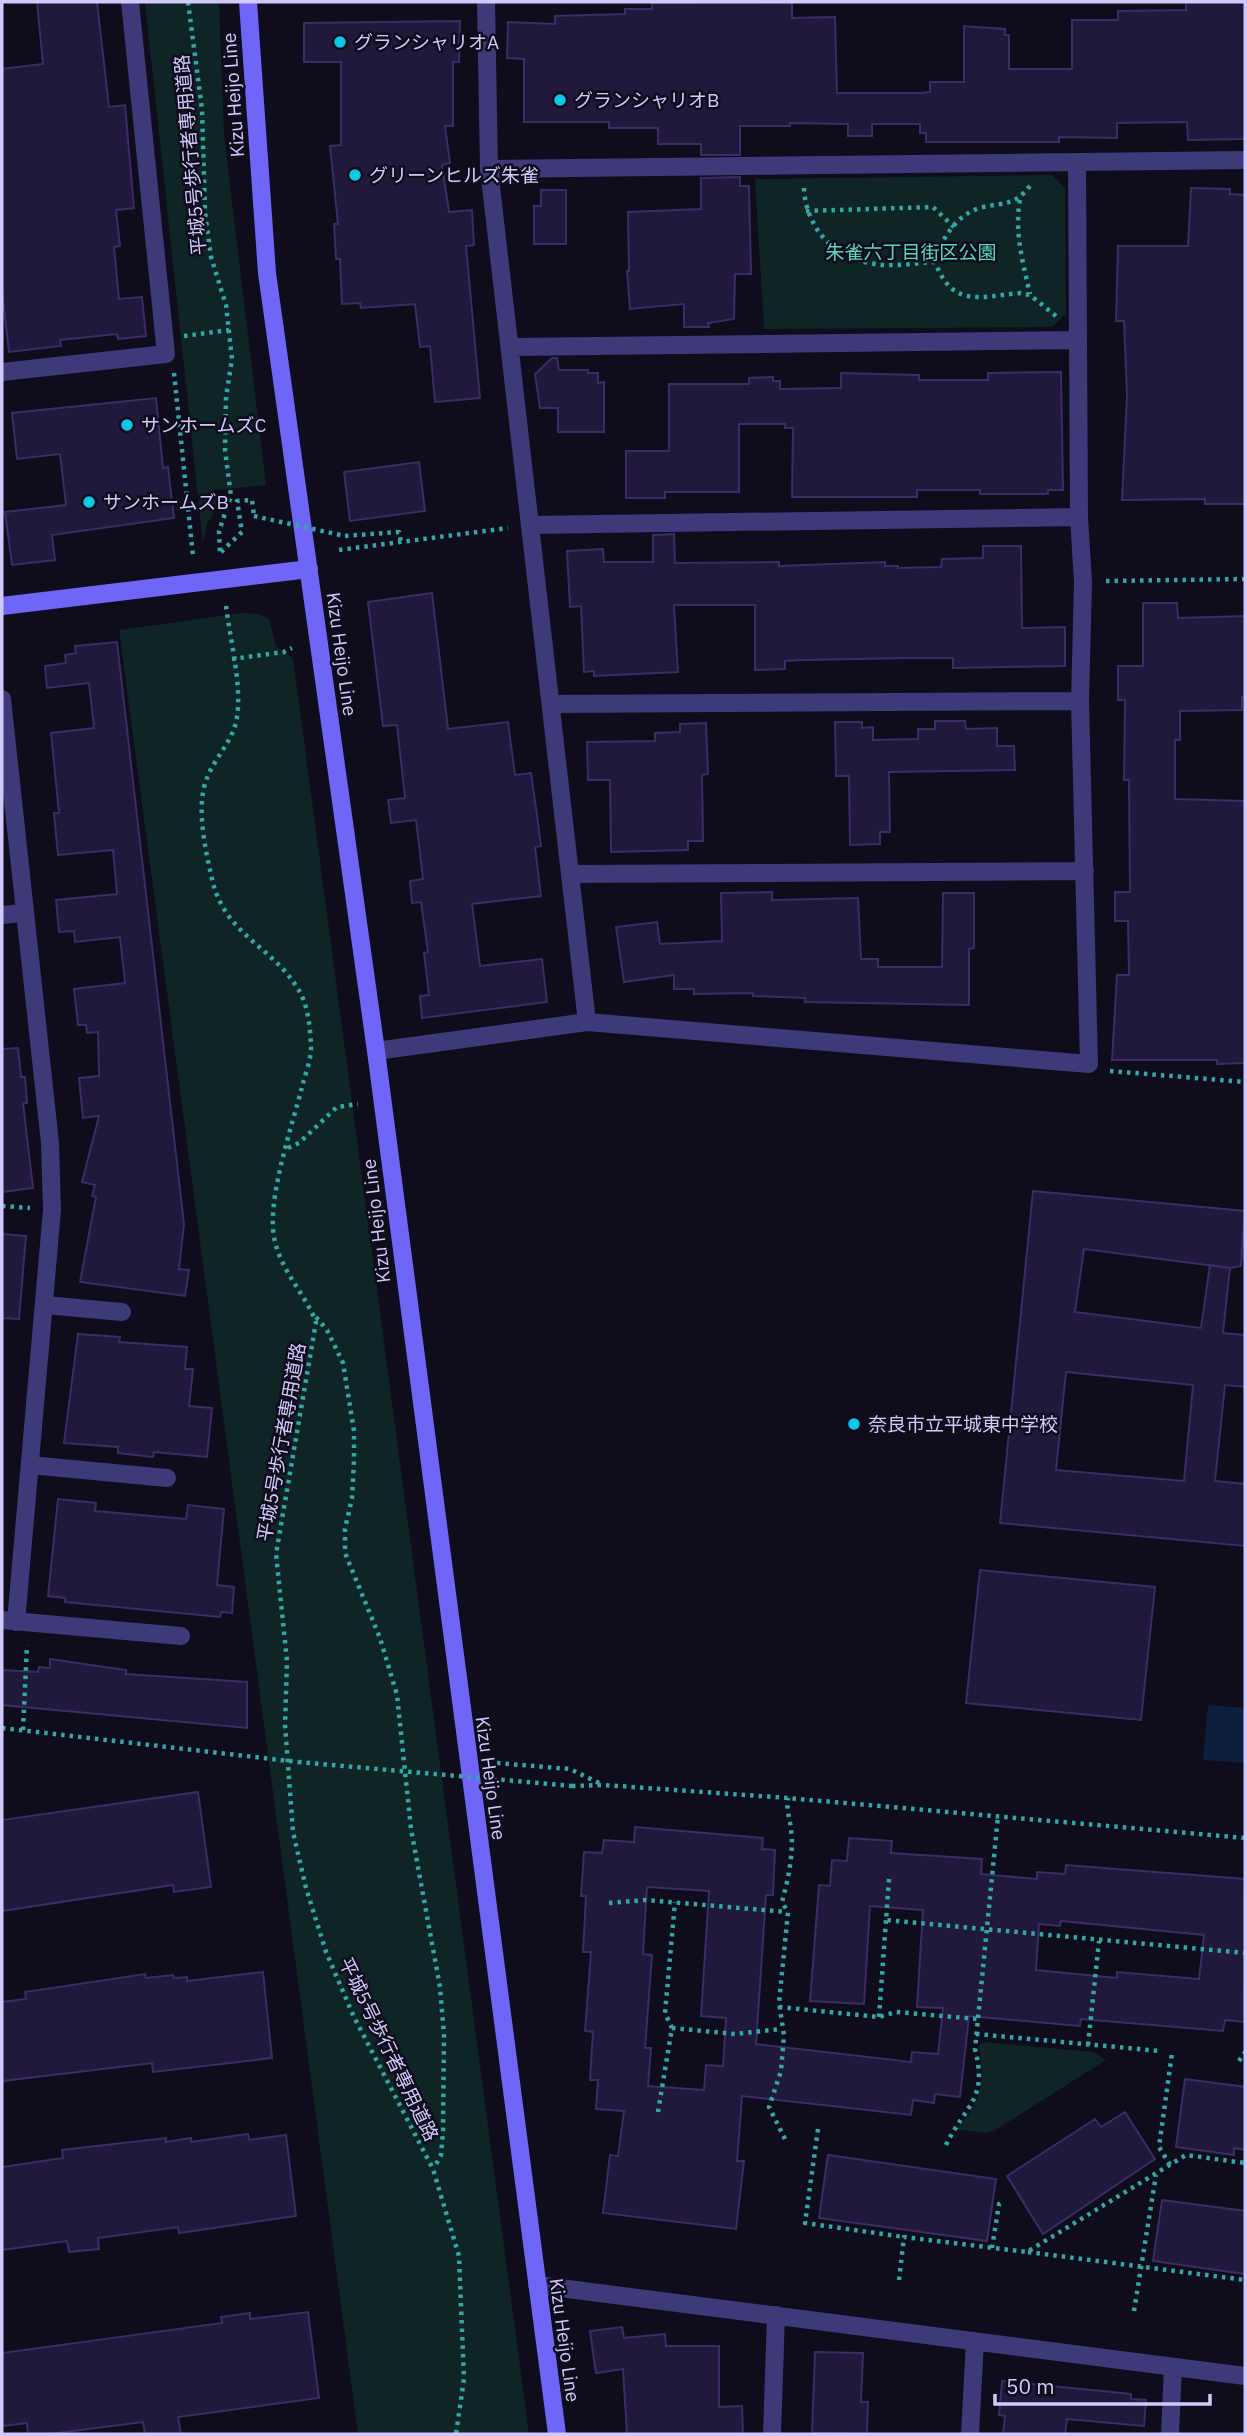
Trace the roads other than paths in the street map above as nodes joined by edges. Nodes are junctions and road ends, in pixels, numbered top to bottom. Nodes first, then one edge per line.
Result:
1 (130, 2) edge
2 (248, 2) edge
3 (486, 2) edge
4 (1245, 160) edge
5 (1077, 163) junction
6 (489, 169) junction
7 (1078, 337) junction
8 (511, 347) junction
9 (2, 372) edge
10 (1079, 517) junction
11 (531, 525) junction
12 (309, 569) junction
13 (2, 606) edge
14 (2, 699) edge
15 (1080, 701) junction
16 (553, 704) junction
17 (1085, 871) junction
18 (572, 874) junction
19 (23, 913) junction
20 (2, 915) edge
21 (587, 1022) junction
22 (376, 1051) junction
23 (45, 1305) junction
24 (122, 1312) dead end
25 (30, 1465) junction
26 (167, 1478) dead end
27 (15, 1621) edge
28 (181, 1636) dead end
29 (537, 2285) junction
30 (776, 2315) junction
31 (975, 2341) junction
32 (1173, 2367) junction
33 (1245, 2376) edge
34 (557, 2434) edge
35 (772, 2434) edge
36 (970, 2434) edge
37 (1170, 2434) edge

1 - 9 street
2 - 12 main road, Kizu Heijo Line
3 - 6 street
4 - 5 street
5 - 6 street
5 - 7 street
6 - 8 street
7 - 8 street
7 - 10 street
8 - 11 street
10 - 11 street
10 - 15 street
11 - 16 street
12 - 13 main road
12 - 22 main road, Kizu Heijo Line
14 - 19 street
15 - 16 street
15 - 17 street
16 - 18 street
17 - 18 street
17 - 21 street
18 - 21 street
19 - 20 street
19 - 23 street
21 - 22 street
22 - 29 main road, Kizu Heijo Line
23 - 24 street
23 - 25 street
25 - 26 street
25 - 27 street
27 - 28 street
29 - 30 street
29 - 34 main road, Kizu Heijo Line
30 - 31 street
30 - 35 street
31 - 32 street
31 - 36 street
32 - 33 street
32 - 37 street

